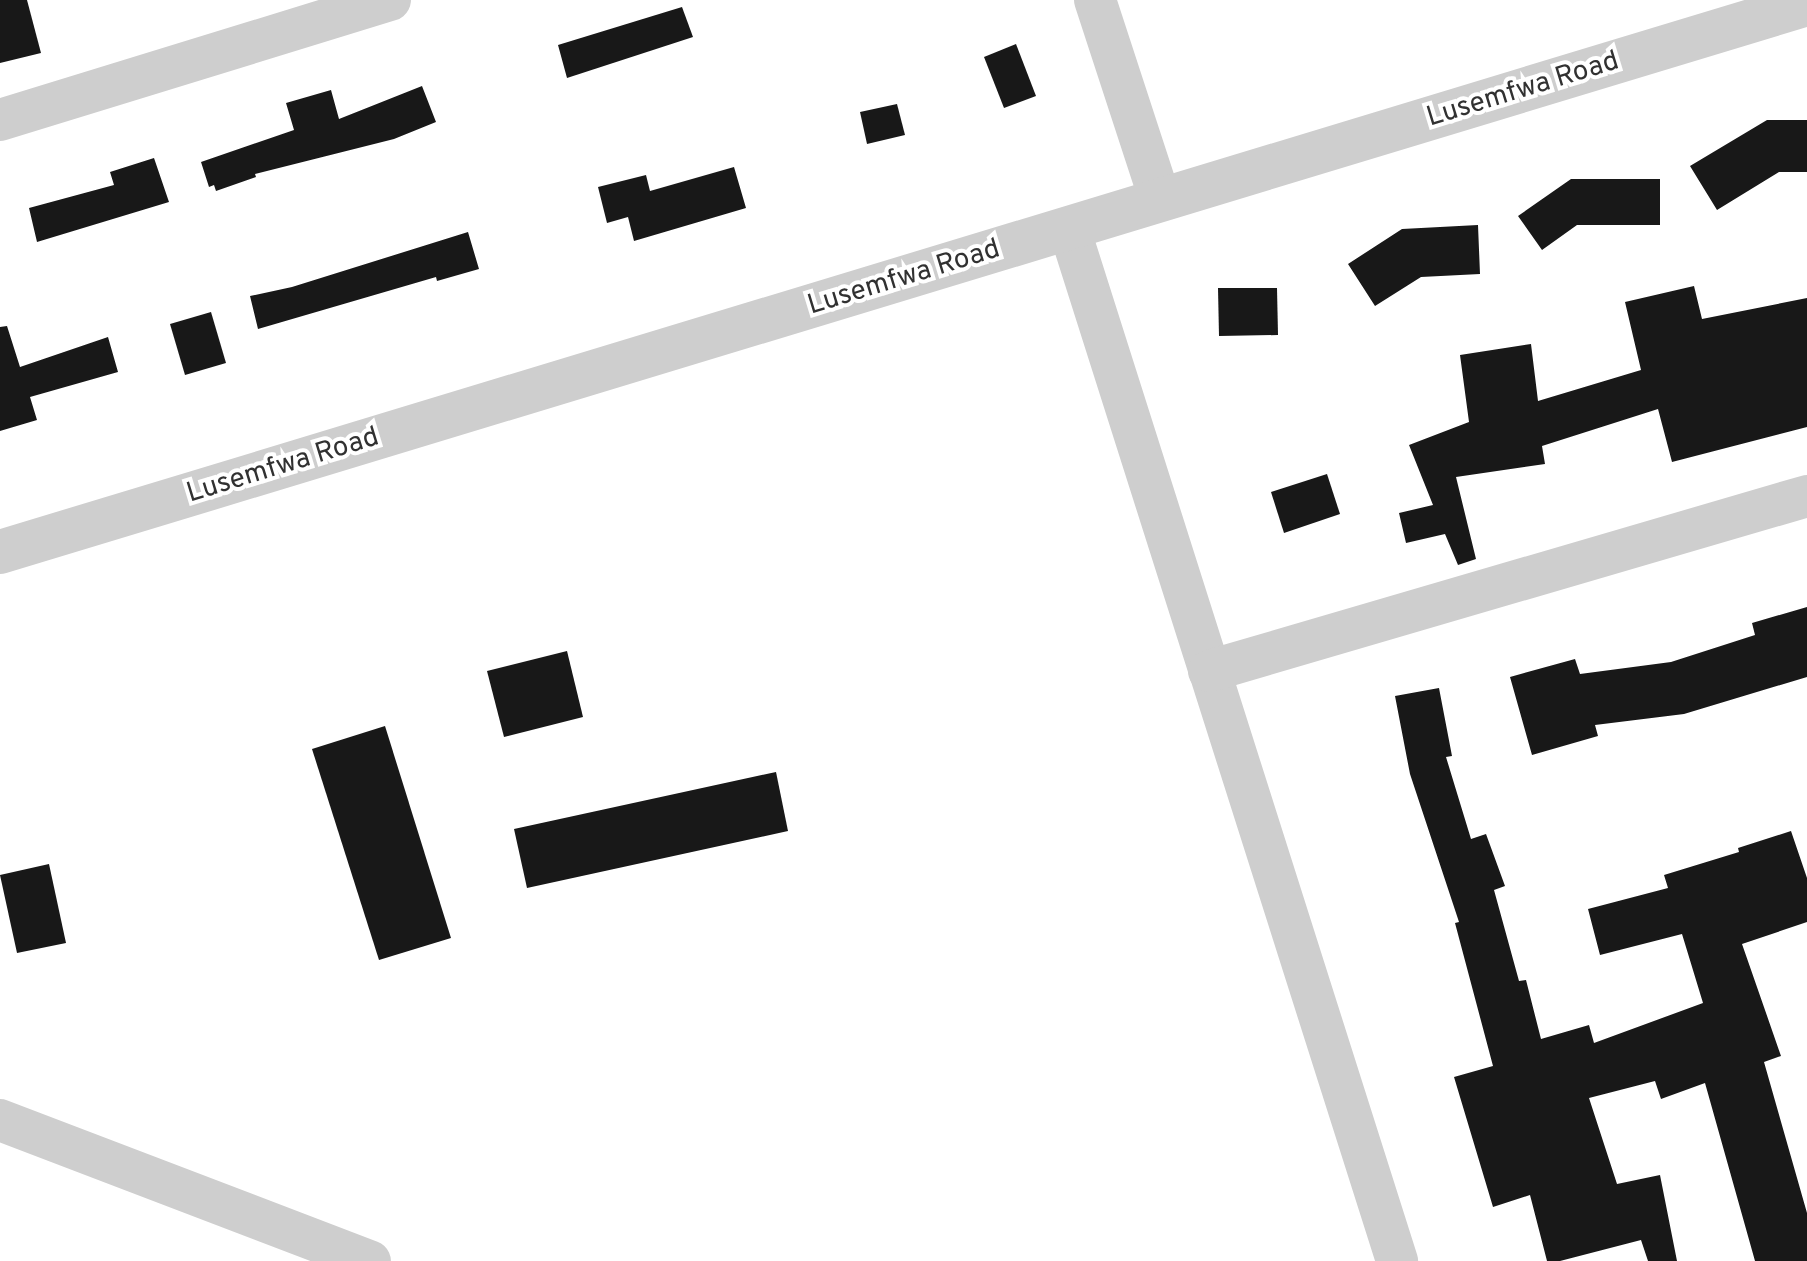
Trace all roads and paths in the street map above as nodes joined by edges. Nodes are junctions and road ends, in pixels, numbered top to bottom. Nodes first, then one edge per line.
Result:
1 (390, 0) edge
2 (1095, 0) edge
3 (1807, 4) edge
4 (0, 120) edge
5 (1160, 199) junction
6 (1069, 228) junction
7 (1807, 496) edge
8 (0, 552) edge
9 (1209, 671) junction
10 (0, 1120) edge
11 (370, 1261) edge
12 (1397, 1261) edge

1 - 4 street
2 - 5 street
3 - 5 street, Lusemfwa Road
5 - 6 street, Lusemfwa Road
6 - 8 street, Lusemfwa Road
6 - 9 street
7 - 9 street
9 - 12 street
10 - 11 street

